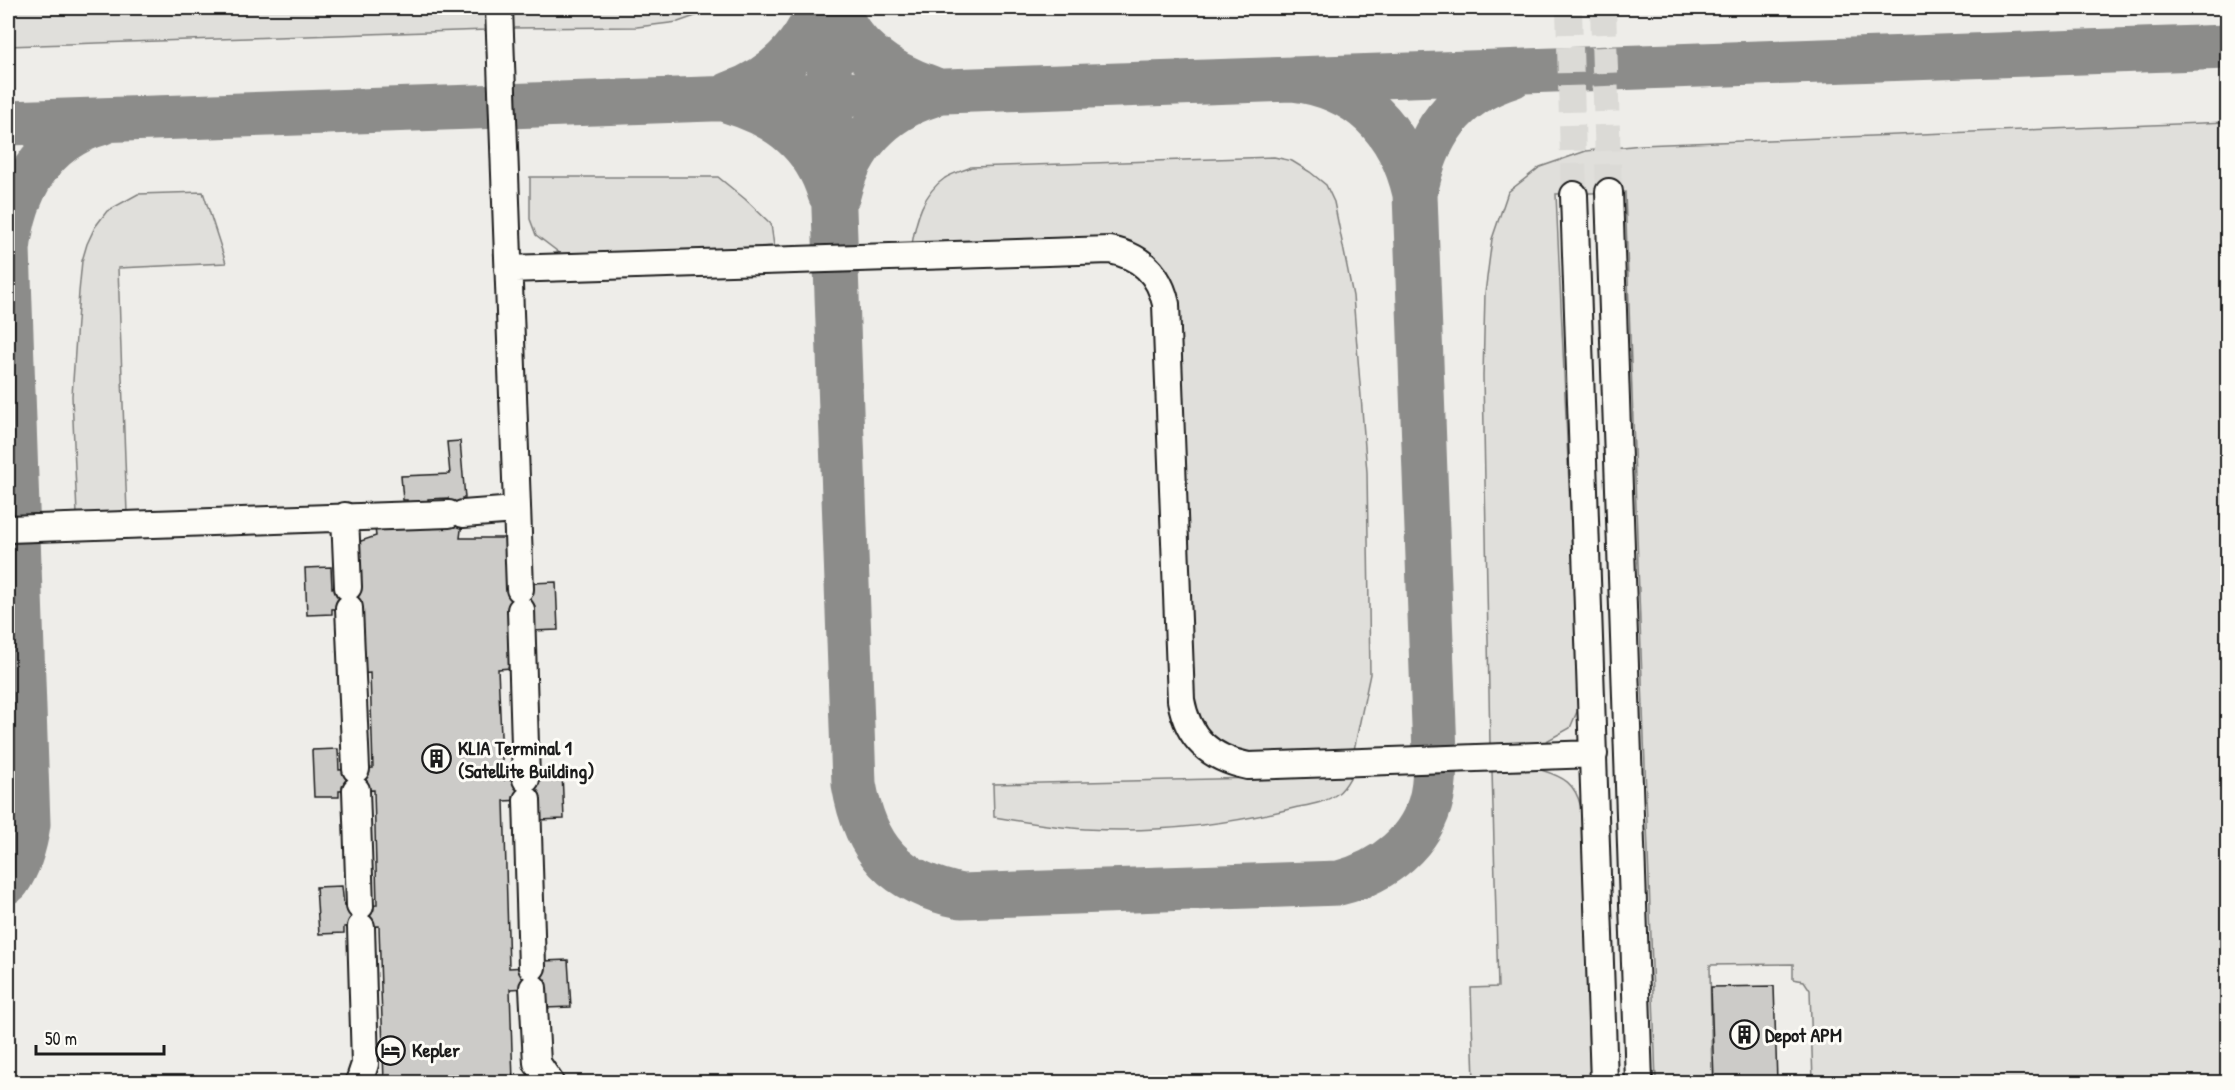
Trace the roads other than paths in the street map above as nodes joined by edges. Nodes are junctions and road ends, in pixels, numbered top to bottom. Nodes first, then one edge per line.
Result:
1 (499, 8) edge
2 (1610, 192) tunnel mouth
3 (1574, 195) tunnel mouth
4 (508, 269) junction
5 (516, 510) junction
6 (345, 516) junction
7 (8, 529) edge
8 (1594, 754) junction
9 (359, 1083) edge
10 (550, 1083) edge
11 (1604, 1083) edge
12 (1639, 1083) edge

1 - 4 street
2 - 12 street
3 - 8 street
4 - 5 street
4 - 8 street
5 - 6 street
5 - 10 street
6 - 7 street
6 - 9 street
8 - 11 street

